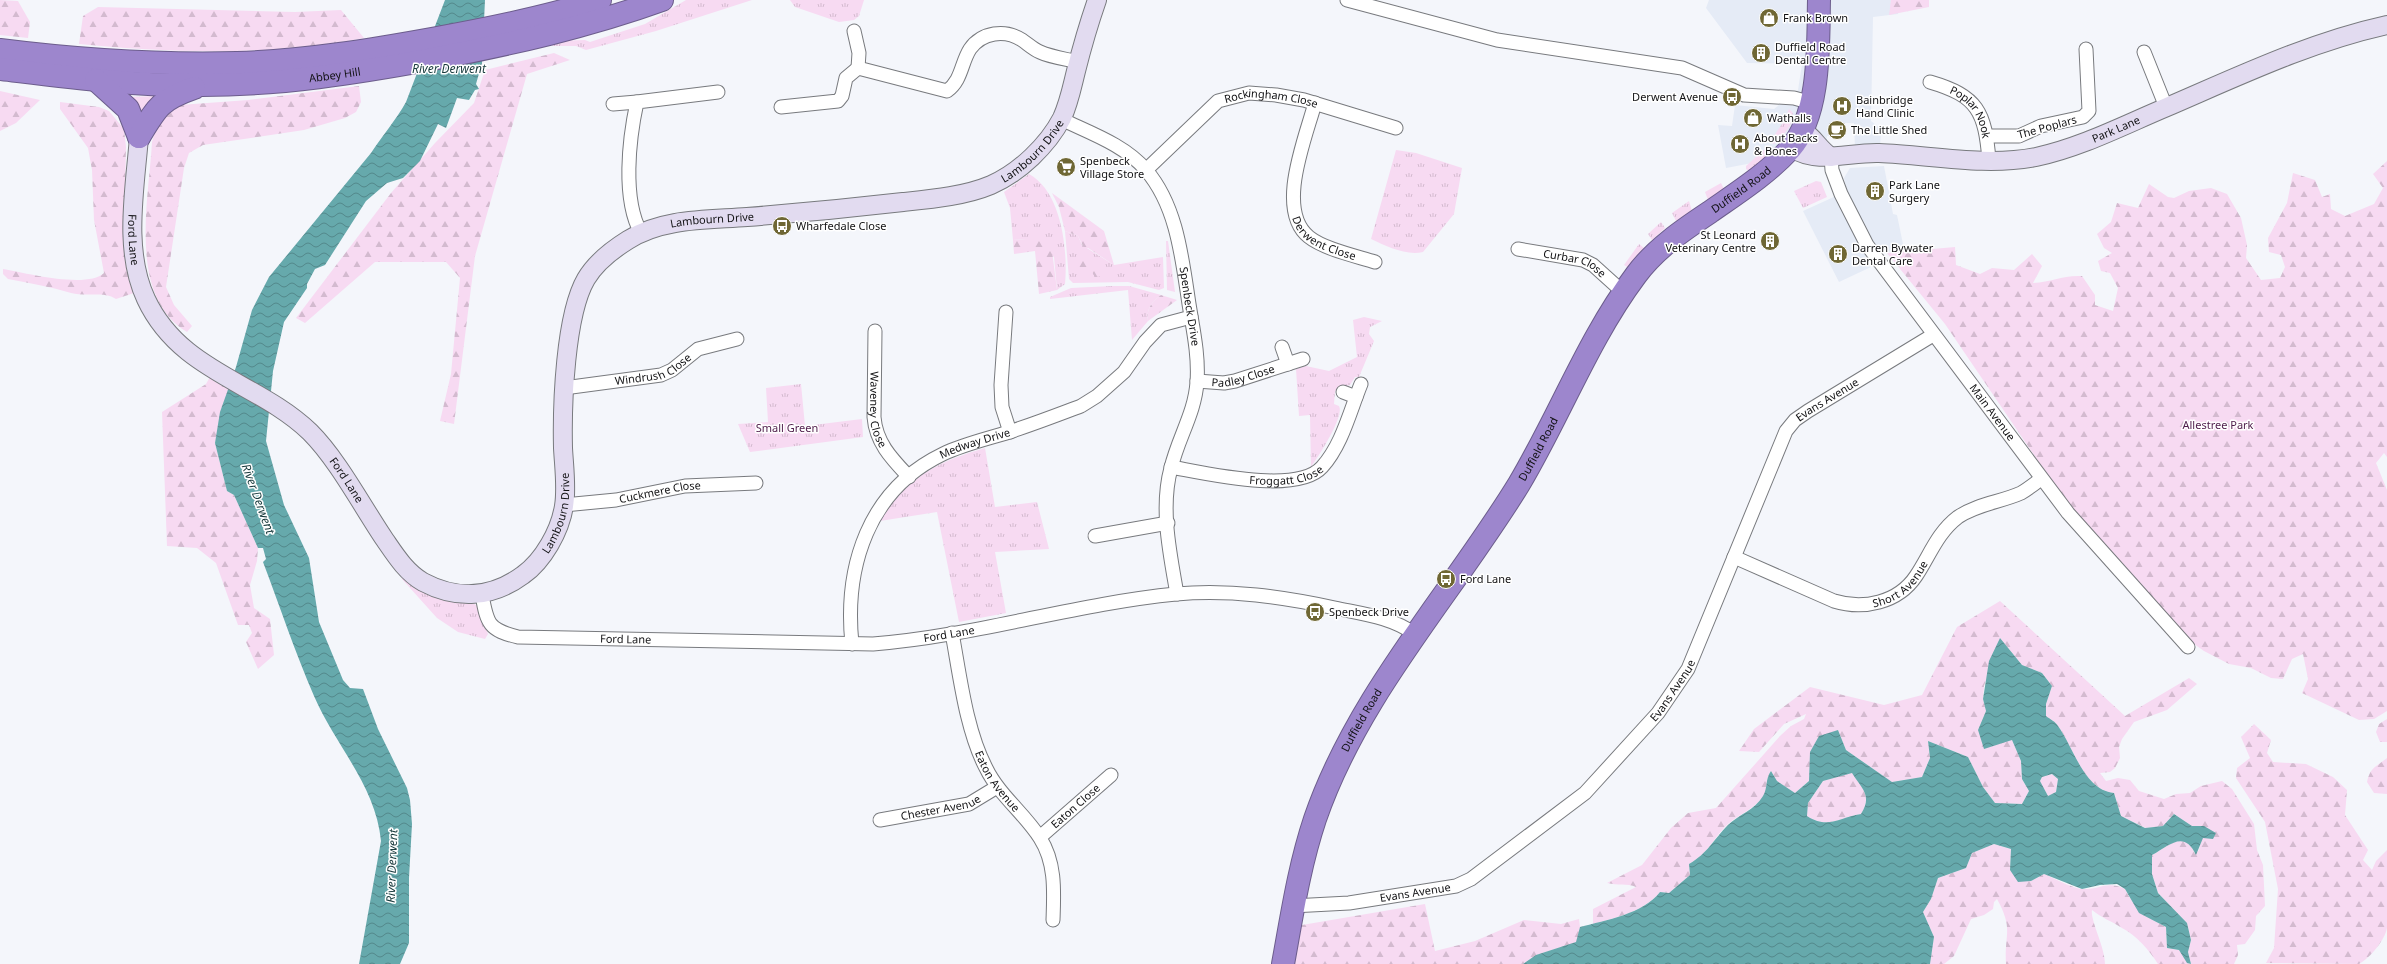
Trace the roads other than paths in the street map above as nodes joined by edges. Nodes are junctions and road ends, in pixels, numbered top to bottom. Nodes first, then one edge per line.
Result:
1 (600, 0) edge
2 (662, 0) edge
3 (1097, 0) edge
4 (1347, 0) edge
5 (1819, 0) edge
6 (2387, 25) edge
7 (854, 31) dead end
8 (505, 36) junction
9 (2086, 49) dead end
10 (0, 50) edge
11 (2144, 52) dead end
12 (367, 61) junction
13 (1078, 62) junction
14 (33, 64) junction
15 (69, 67) junction
16 (858, 68) junction
17 (0, 69) edge
18 (96, 80) junction
19 (1930, 82) dead end
20 (202, 85) junction
21 (718, 92) dead end
22 (637, 102) junction
23 (1315, 103) junction
24 (1812, 103) junction
25 (612, 104) dead end
26 (781, 107) dead end
27 (2166, 107) junction
28 (1061, 119) junction
29 (1396, 128) dead end
30 (1987, 136) junction
31 (139, 137) junction
32 (1796, 139) junction
33 (1831, 157) junction
34 (1989, 160) junction
35 (1146, 170) junction
36 (641, 233) junction
37 (1518, 249) dead end
38 (1375, 262) dead end
39 (1624, 293) junction
40 (1006, 312) dead end
41 (1191, 317) junction
42 (875, 331) dead end
43 (1933, 335) junction
44 (737, 339) dead end
45 (1282, 347) dead end
46 (1302, 359) dead end
47 (1288, 364) junction
48 (1197, 381) junction
49 (1361, 384) dead end
50 (564, 388) junction
51 (1343, 392) dead end
52 (1356, 397) junction
53 (1010, 432) junction
54 (1171, 467) junction
55 (909, 477) junction
56 (2041, 479) junction
57 (756, 483) dead end
58 (564, 505) junction
59 (1168, 523) junction
60 (1096, 536) dead end
61 (1734, 557) junction
62 (1177, 594) junction
63 (482, 595) junction
64 (952, 633) junction
65 (1415, 634) junction
66 (852, 644) junction
67 (2188, 647) dead end
68 (1111, 775) dead end
69 (997, 787) junction
70 (880, 820) dead end
71 (1040, 837) junction
72 (1292, 906) junction
73 (1053, 920) dead end
74 (1283, 964) edge

1 - 8 highway, Abbey Hill
2 - 8 highway, Abbey Hill
3 - 13 street, Lambourn Drive
4 - 24 street
5 - 24 highway, Duffield Road
6 - 27 street, Park Lane
7 - 16 street
8 - 12 highway, Abbey Hill
9 - 30 street, The Poplars
10 - 14 highway, Abbey Hill
11 - 27 street
12 - 15 highway, Abbey Hill
12 - 20 highway, Abbey Hill
13 - 16 street
13 - 28 street, Lambourn Drive
14 - 15 highway, Abbey Hill
14 - 17 highway, Abbey Hill
15 - 18 highway, Abbey Hill
16 - 26 street
18 - 20 highway, Abbey Hill
18 - 31 highway
19 - 30 street, Poplar Nook
20 - 31 highway
21 - 22 street
22 - 25 street
22 - 36 street
23 - 29 street, Rockingham Close
23 - 35 street, Rockingham Close
23 - 38 street, Derwent Close
24 - 32 highway, Duffield Road
27 - 34 street, Park Lane
28 - 35 street, Spenbeck Drive
28 - 36 street, Lambourn Drive
30 - 34 street, Poplar Nook
31 - 63 street, Ford Lane
32 - 33 street
32 - 39 highway, Duffield Road
33 - 34 street, Park Lane
33 - 43 street, Main Avenue
35 - 41 street, Spenbeck Drive
36 - 50 street, Lambourn Drive
37 - 39 street, Curbar Close
39 - 65 highway, Duffield Road
40 - 53 street
41 - 48 street, Spenbeck Drive
41 - 53 street, Medway Drive
42 - 55 street, Waveney Close
43 - 56 street, Main Avenue
43 - 61 street, Evans Avenue
44 - 50 street, Windrush Close
45 - 47 street, Padley Close
46 - 47 street, Padley Close
47 - 48 street, Padley Close
48 - 54 street, Spenbeck Drive
49 - 52 street, Froggatt Close
50 - 58 street, Lambourn Drive
51 - 52 street
52 - 54 street, Froggatt Close
53 - 55 street, Medway Drive
54 - 59 street, Spenbeck Drive
55 - 66 street, Medway Drive
56 - 61 street, Short Avenue
56 - 67 street, Main Avenue
57 - 58 street, Cuckmere Close
58 - 63 street, Lambourn Drive
59 - 60 street
59 - 62 street, Spenbeck Drive
61 - 72 street, Evans Avenue
62 - 64 street, Ford Lane
62 - 65 street, Ford Lane
63 - 66 street, Ford Lane
64 - 66 street, Ford Lane
64 - 69 street, Eaton Avenue
65 - 72 highway, Duffield Road
68 - 71 street, Eaton Close
69 - 70 street, Chester Avenue
69 - 71 street, Eaton Avenue
71 - 73 street, Eaton Avenue
72 - 74 highway, Duffield Road

